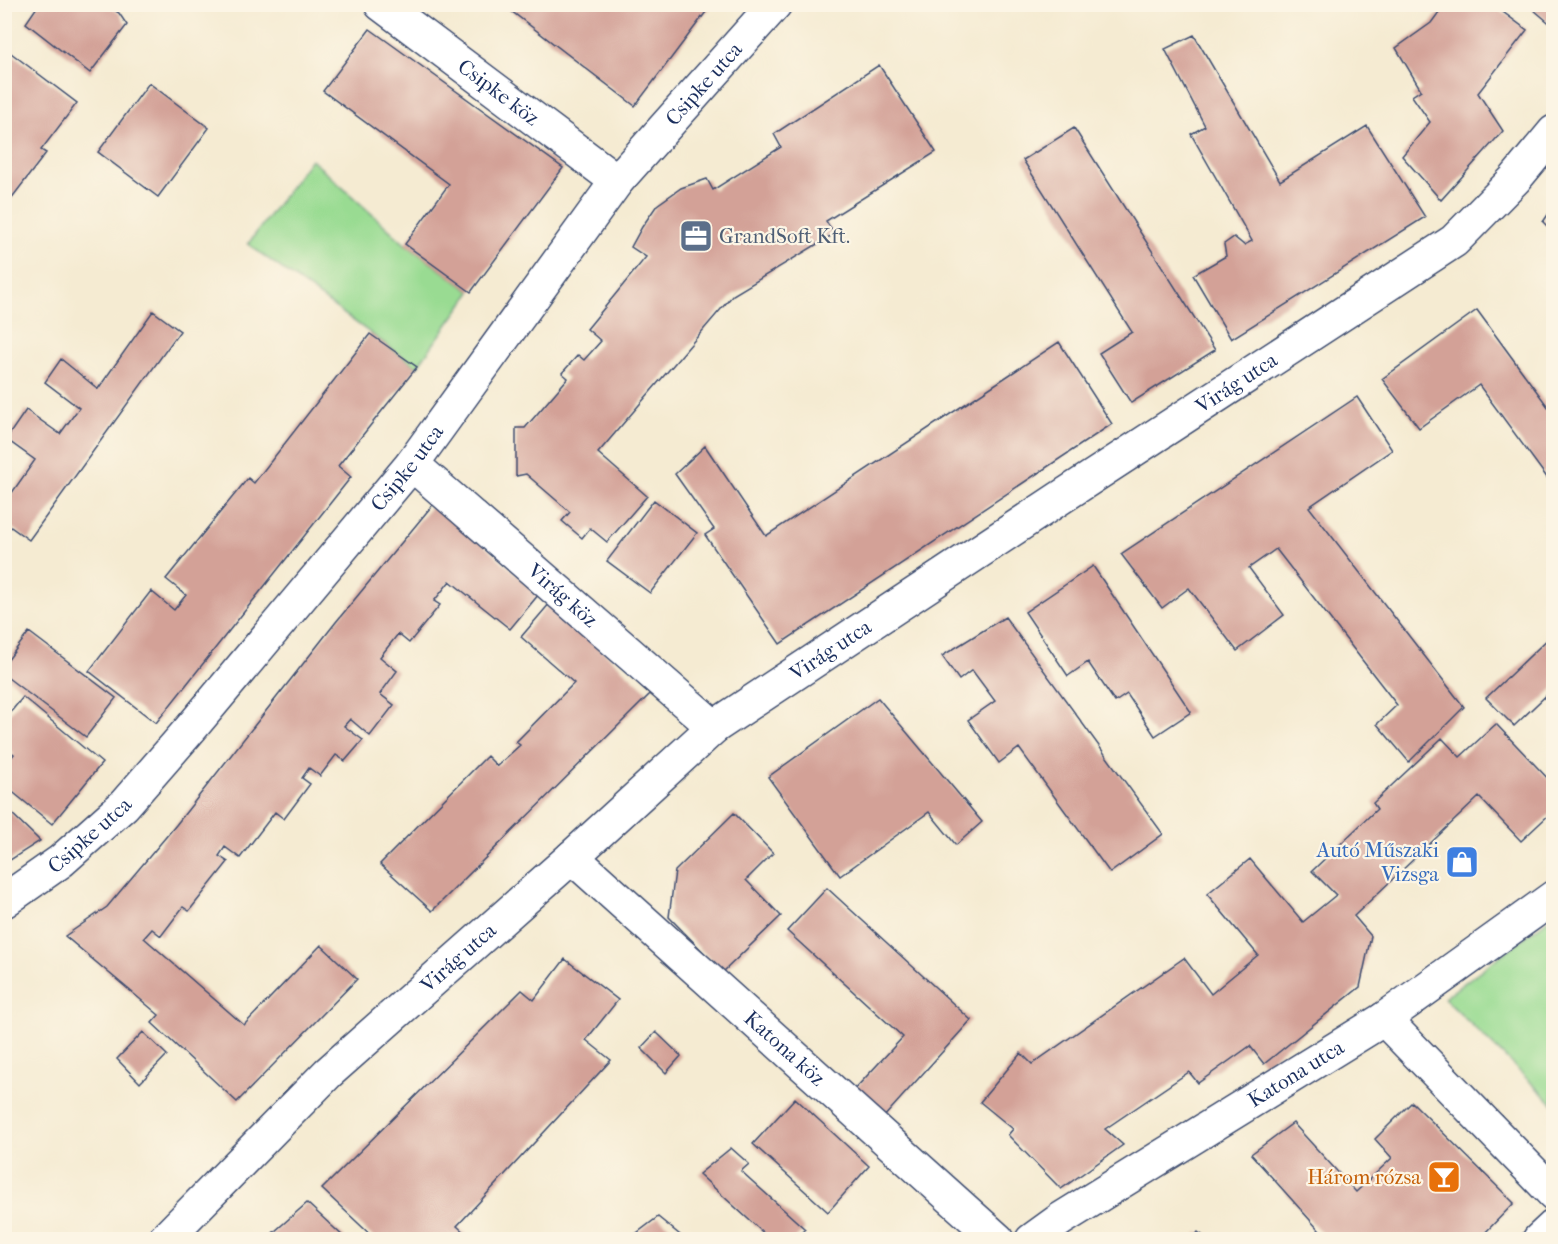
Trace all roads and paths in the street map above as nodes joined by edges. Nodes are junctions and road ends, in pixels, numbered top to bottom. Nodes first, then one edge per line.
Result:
1 (381, 4) edge
2 (775, 4) edge
3 (1554, 132) edge
4 (617, 181) junction
5 (412, 464) junction
6 (714, 726) junction
7 (572, 857) junction
8 (1554, 897) edge
9 (4, 901) edge
10 (1384, 1019) junction
11 (1554, 1194) edge
12 (1554, 1226) edge
13 (164, 1239) edge
14 (998, 1239) edge
15 (1032, 1239) edge
16 (1539, 1239) edge

1 - 4 street, Csipke köz
2 - 4 street, Csipke utca
3 - 6 street, Virág utca
4 - 5 street, Csipke utca
5 - 6 street, Virág köz
5 - 9 street, Csipke utca
6 - 7 street, Virág utca
7 - 13 street, Virág utca
7 - 14 street, Katona köz
8 - 10 street, Katona utca
10 - 11 street
10 - 15 street, Katona utca
12 - 16 street

